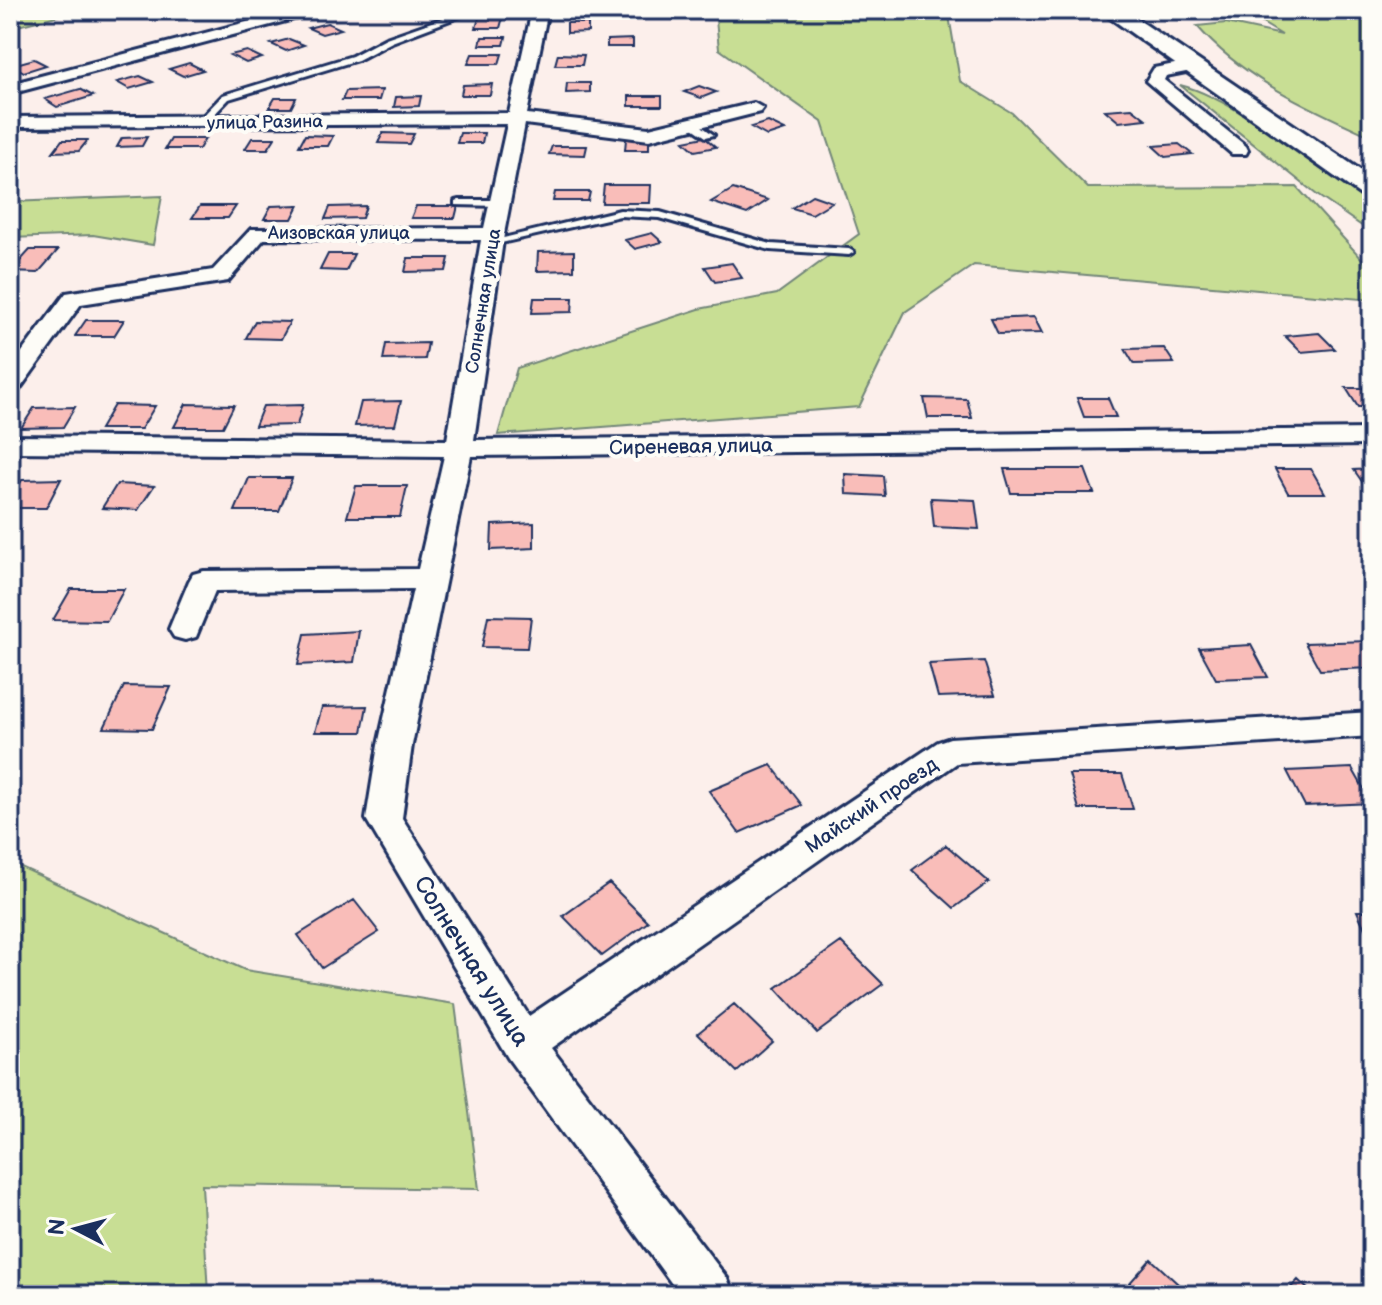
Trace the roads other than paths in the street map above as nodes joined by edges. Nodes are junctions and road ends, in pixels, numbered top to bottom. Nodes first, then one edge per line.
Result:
1 (311, 10) edge
2 (473, 10) edge
3 (540, 10) edge
4 (1110, 10) edge
5 (1190, 66) junction
6 (10, 89) edge
7 (754, 108) dead end
8 (519, 118) junction
9 (10, 122) edge
10 (201, 123) junction
11 (1239, 150) dead end
12 (1372, 190) edge
13 (459, 203) dead end
14 (495, 226) junction
15 (849, 252) dead end
16 (10, 385) edge
17 (1372, 437) edge
18 (10, 444) edge
19 (459, 448) junction
20 (431, 579) junction
21 (185, 629) dead end
22 (1372, 725) edge
23 (523, 1044) junction
24 (710, 1295) edge

1 - 6 street
2 - 10 lane
3 - 8 street, Солнечная улица
4 - 5 street
5 - 11 street
5 - 12 street
7 - 8 street
8 - 10 street, улица Разина
8 - 14 street, Солнечная улица
9 - 10 street, улица Разина
13 - 14 lane
14 - 15 lane
14 - 16 street, Аизовская улица
14 - 19 street, Солнечная улица
17 - 19 street, Сиреневая улица
18 - 19 street, Сиреневая улица
19 - 20 street, Солнечная улица
20 - 21 street
20 - 23 street, Солнечная улица
22 - 23 street, Майский проезд
23 - 24 street, Солнечная улица

